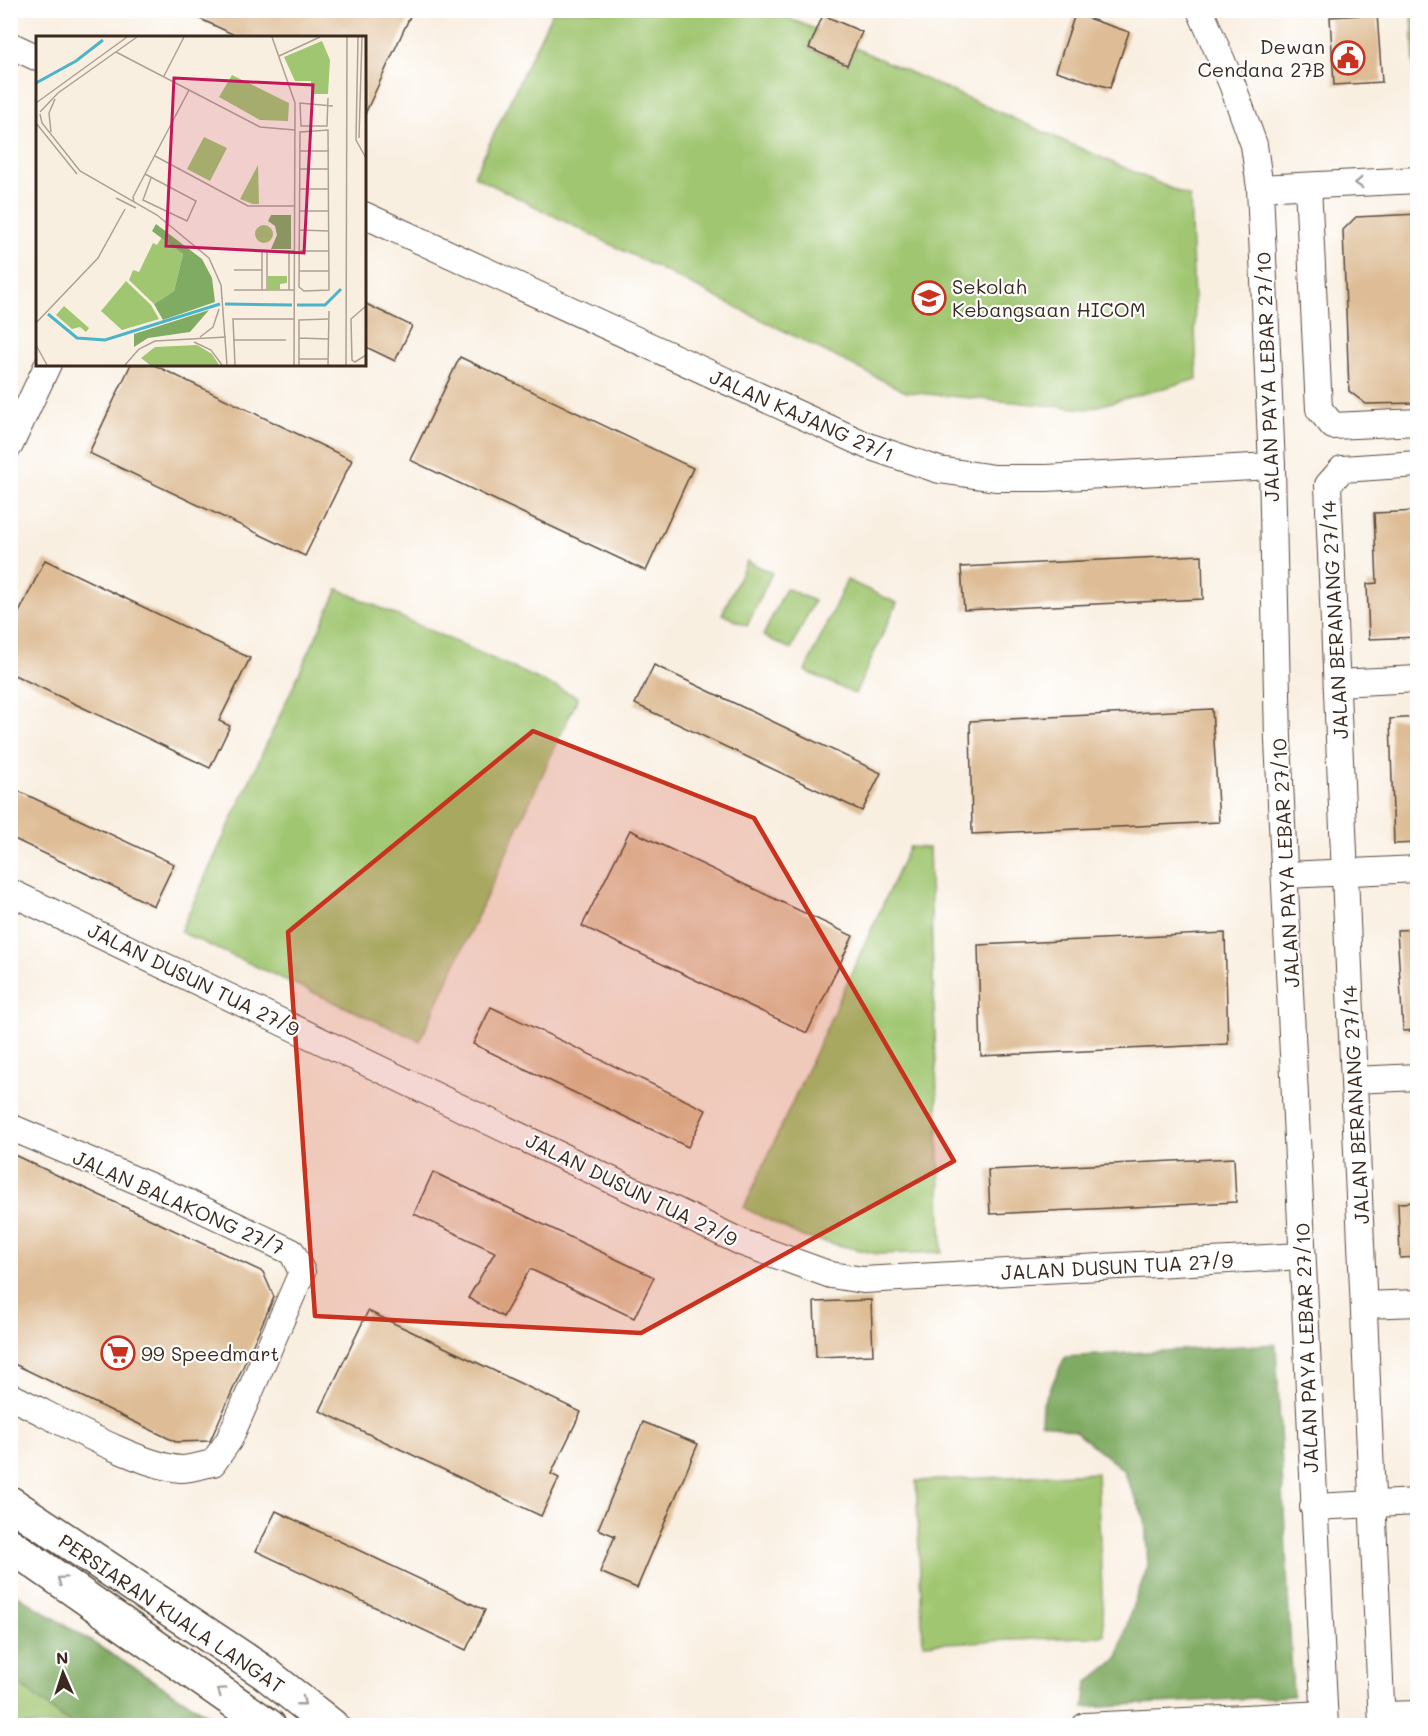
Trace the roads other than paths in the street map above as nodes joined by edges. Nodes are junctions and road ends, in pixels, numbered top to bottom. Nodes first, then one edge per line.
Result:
1 (1200, 10) edge
2 (10, 45) edge
3 (36, 57) edge
4 (1418, 180) edge
5 (1308, 186) junction
6 (1260, 188) junction
7 (366, 216) edge
8 (47, 366) edge
9 (1418, 422) edge
10 (10, 445) edge
11 (1418, 464) edge
12 (1272, 466) junction
13 (1418, 679) edge
14 (1337, 683) junction
15 (1418, 869) edge
16 (1345, 872) junction
17 (1286, 875) junction
18 (10, 892) edge
19 (1418, 1077) edge
20 (1354, 1080) junction
21 (10, 1127) edge
22 (1302, 1256) junction
23 (1418, 1303) edge
24 (1364, 1305) junction
25 (10, 1396) edge
26 (1418, 1502) edge
27 (10, 1503) edge
28 (1372, 1504) junction
29 (1313, 1507) junction
30 (10, 1545) edge
31 (1418, 1714) edge
32 (1324, 1720) edge
33 (1382, 1720) edge
34 (1274, 1721) edge
35 (269, 1725) edge
36 (332, 1725) edge
37 (1085, 1725) edge

1 - 6 street, JALAN PAYA LEBAR 27/10
2 - 3 street
4 -> 5 street
5 - 6 street
5 - 9 street
6 - 12 street, JALAN PAYA LEBAR 27/10
7 - 12 street, JALAN KAJANG 27/1
8 - 10 street
11 - 14 street, JALAN BERANANG 27/14
12 - 17 street, JALAN PAYA LEBAR 27/10
13 - 14 street
14 - 16 street, JALAN BERANANG 27/14
15 - 16 street
16 - 17 street
16 - 20 street, JALAN BERANANG 27/14
17 - 22 street, JALAN PAYA LEBAR 27/10
18 - 22 street, JALAN DUSUN TUA 27/9
19 - 20 street
20 - 24 street, JALAN BERANANG 27/14
21 - 25 street, JALAN BALAKONG 27/7
22 - 29 street, JALAN PAYA LEBAR 27/10
23 - 24 street
24 - 28 street, JALAN BERANANG 27/14
26 - 28 street
27 -> 36 main road, PERSIARAN KUALA LANGAT
28 - 29 street
28 - 33 street, JALAN BERANANG 27/14
29 - 32 street, JALAN PAYA LEBAR 27/10
35 -> 30 main road, PERSIARAN KUALA LANGAT
31 - 33 street
32 - 34 street
34 - 37 street

